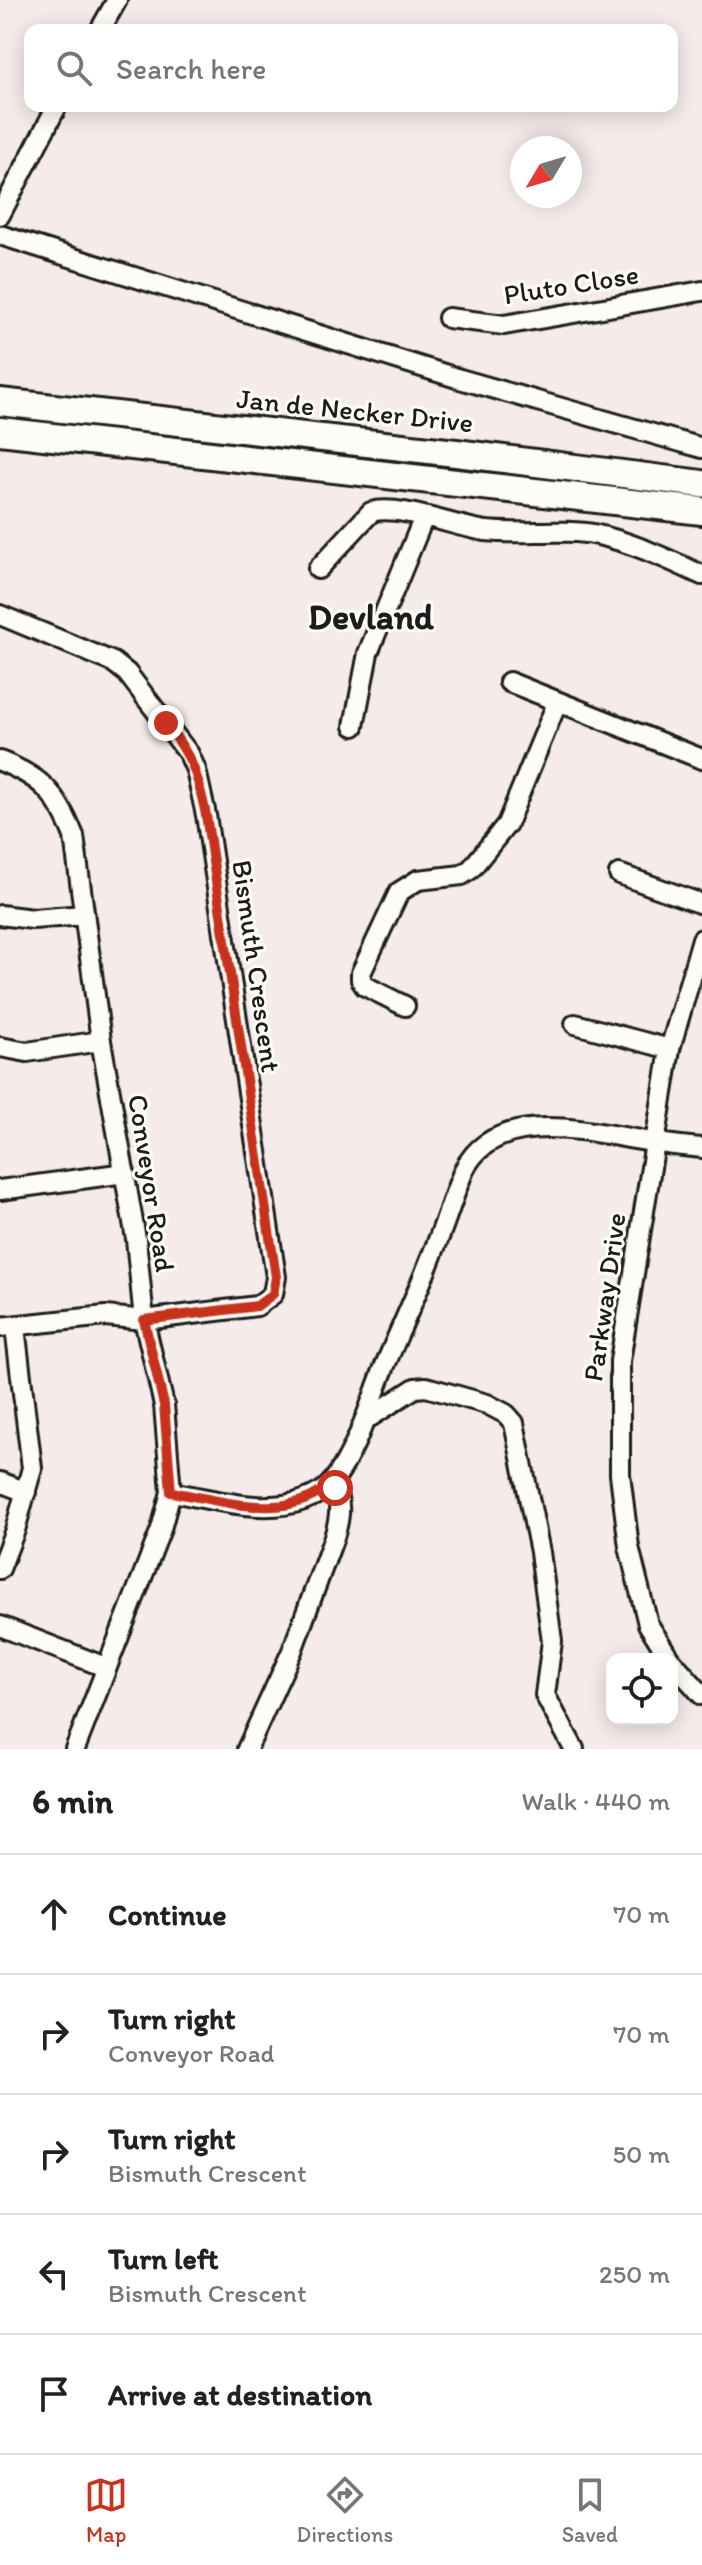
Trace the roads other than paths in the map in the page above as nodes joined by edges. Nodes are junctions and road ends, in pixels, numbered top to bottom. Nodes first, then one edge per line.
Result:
1 (117, 0) edge
2 (103, 24) edge
3 (54, 112) edge
4 (0, 215) edge
5 (0, 235) edge
6 (702, 291) edge
7 (448, 318) dead end
8 (0, 402) edge
9 (0, 431) edge
10 (702, 448) edge
11 (702, 484) edge
12 (702, 511) edge
13 (424, 517) junction
14 (318, 569) dead end
15 (702, 575) edge
16 (0, 615) edge
17 (509, 682) dead end
18 (557, 703) junction
19 (354, 726) dead end
20 (702, 759) edge
21 (0, 761) edge
22 (619, 874) dead end
23 (702, 904) edge
24 (0, 915) edge
25 (84, 915) junction
26 (702, 939) edge
27 (405, 1006) dead end
28 (575, 1024) dead end
29 (101, 1041) junction
30 (0, 1047) edge
31 (670, 1049) junction
32 (654, 1143) junction
33 (702, 1148) edge
34 (125, 1173) junction
35 (0, 1190) edge
36 (144, 1320) junction
37 (8, 1327) edge
38 (364, 1421) junction
39 (0, 1482) edge
40 (331, 1483) junction
41 (26, 1492) junction
42 (171, 1492) junction
43 (0, 1569) edge
44 (0, 1626) edge
45 (667, 1653) edge
46 (105, 1667) junction
47 (678, 1668) edge
48 (702, 1695) edge
49 (75, 1749) edge
50 (247, 1749) edge
51 (574, 1749) edge

1 - 2 street
3 - 4 street
5 - 10 street
6 - 7 street, Pluto Close
8 - 11 main road, Jan de Necker Drive
9 - 12 main road
13 - 14 street
13 - 15 street
13 - 19 street
16 - 36 street, Bismuth Crescent
17 - 18 street
18 - 20 street
18 - 27 street
21 - 25 street, Conveyor Road
22 - 23 street
24 - 25 street
25 - 29 street, Conveyor Road
26 - 31 street, Parkway Drive
28 - 31 street
29 - 30 street
29 - 34 street, Conveyor Road
31 - 32 street, Parkway Drive
32 - 33 street
32 - 38 street
32 - 45 street, Parkway Drive
34 - 35 street
34 - 36 street, Conveyor Road
36 - 37 street
36 - 42 street, Conveyor Road
37 - 41 street
38 - 40 street
38 - 51 street
39 - 41 street
40 - 42 street
40 - 50 street
41 - 43 street
42 - 46 street, Conveyor Road
44 - 46 street
46 - 49 street, Conveyor Road
47 - 48 street, Parkway Drive

